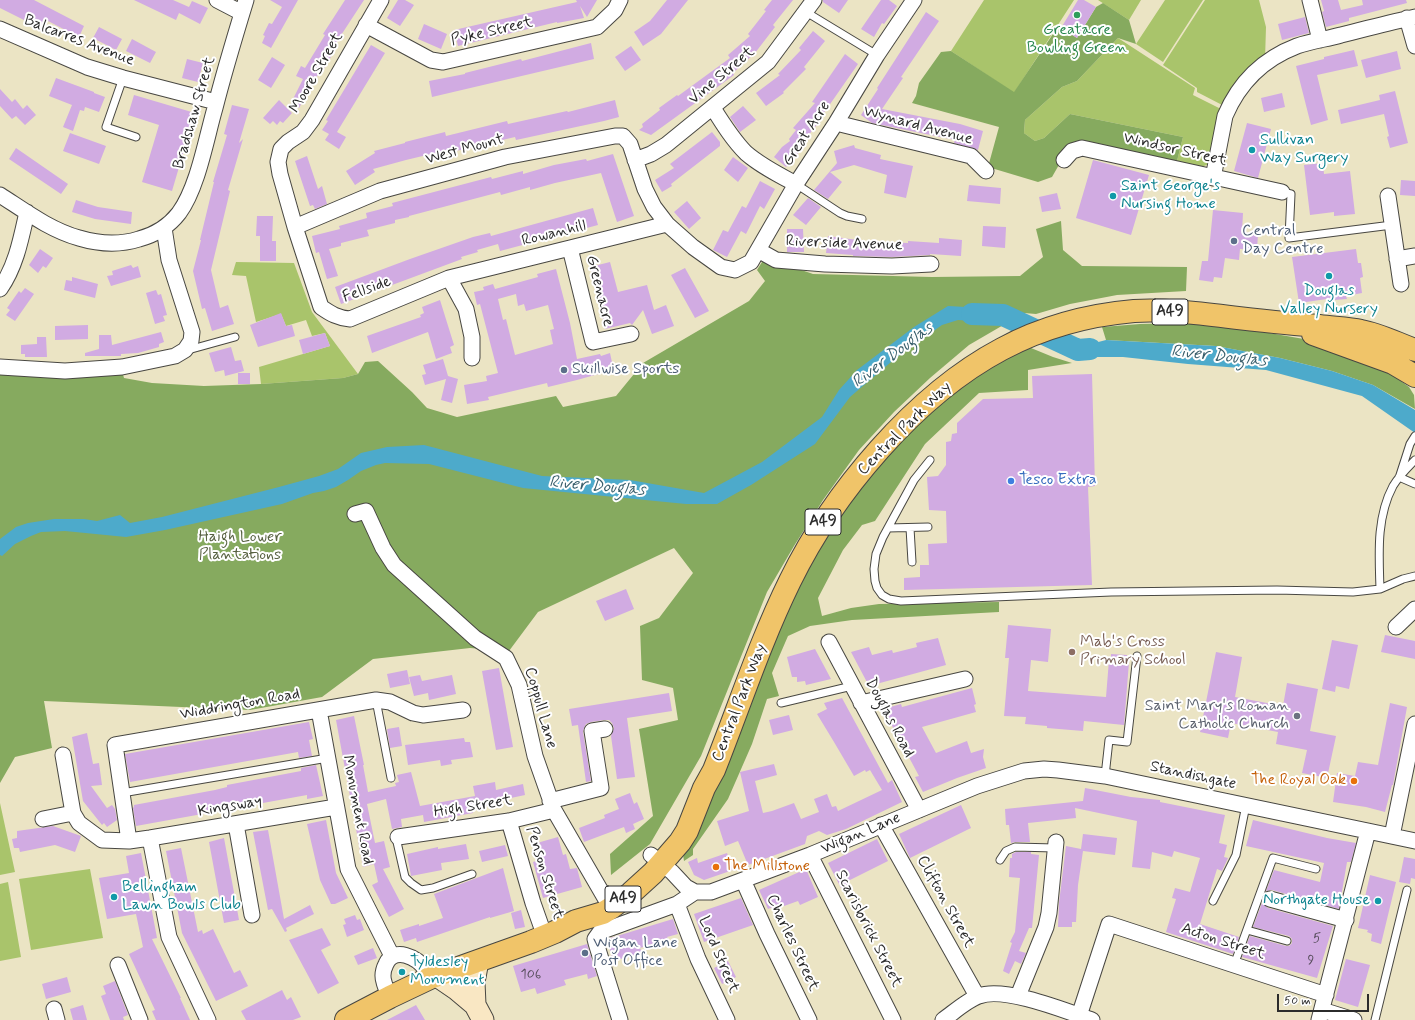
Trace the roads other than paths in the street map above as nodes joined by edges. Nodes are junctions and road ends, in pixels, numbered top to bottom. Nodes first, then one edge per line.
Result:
1 (217, 0) edge
2 (381, 0) edge
3 (620, 0) edge
4 (914, 0) edge
5 (1310, 0) edge
6 (244, 6) edge
7 (810, 6) edge
8 (1411, 17) edge
9 (366, 25) junction
10 (0, 29) edge
11 (1320, 40) junction
12 (1415, 46) edge
13 (877, 55) junction
14 (122, 78) junction
15 (216, 102) junction
16 (713, 108) junction
17 (836, 124) junction
18 (136, 137) dead end
19 (279, 157) joint
20 (635, 160) junction
21 (1064, 160) dead end
22 (986, 171) dead end
23 (1213, 178) junction
24 (796, 184) junction
25 (1282, 192) joint
26 (0, 195) edge
27 (1388, 196) dead end
28 (27, 212) junction
29 (862, 219) dead end
30 (667, 224) junction
31 (1392, 225) junction
32 (295, 227) junction
33 (164, 228) junction
34 (570, 248) junction
35 (758, 250) junction
36 (1415, 256) edge
37 (1397, 259) junction
38 (931, 264) dead end
39 (449, 278) junction
40 (1401, 284) dead end
41 (0, 289) edge
42 (1284, 323) junction
43 (631, 334) dead end
44 (235, 337) dead end
45 (186, 350) junction
46 (1415, 350) edge
47 (472, 358) dead end
48 (0, 367) edge
49 (1415, 376) edge
50 (1415, 436) edge
51 (930, 460) dead end
52 (1415, 460) edge
53 (1399, 477) junction
54 (1415, 484) edge
55 (364, 509) dead end
56 (928, 527) dead end
57 (888, 528) junction
58 (910, 528) junction
59 (912, 562) dead end
60 (1415, 576) edge
61 (1380, 589) junction
62 (1415, 609) edge
63 (1396, 627) dead end
64 (828, 642) dead end
65 (1137, 656) dead end
66 (964, 679) dead end
67 (852, 686) junction
68 (376, 700) junction
69 (780, 703) dead end
70 (861, 703) junction
71 (319, 710) junction
72 (456, 715) dead end
73 (1415, 724) edge
74 (605, 729) dead end
75 (63, 755) dead end
76 (328, 758) junction
77 (1034, 769) joint
78 (1105, 776) junction
79 (391, 778) dead end
80 (122, 793) junction
81 (552, 805) junction
82 (1246, 805) junction
83 (336, 807) junction
84 (919, 810) junction
85 (73, 813) junction
86 (43, 819) dead end
87 (509, 821) junction
88 (236, 824) junction
89 (881, 825) junction
90 (1368, 831) junction
91 (1392, 836) junction
92 (150, 838) junction
93 (398, 838) joint
94 (129, 841) junction
95 (1415, 841) edge
96 (1056, 845) joint
97 (810, 855) junction
98 (656, 860) junction
99 (1000, 860) dead end
100 (1316, 869) dead end
101 (472, 874) dead end
102 (744, 880) junction
103 (1407, 890) dead end
104 (695, 892) junction
105 (605, 898) junction
106 (1270, 899) dead end
107 (1213, 901) dead end
108 (678, 904) junction
109 (252, 915) dead end
110 (1346, 920) junction
111 (576, 921) junction
112 (1247, 930) junction
113 (545, 937) junction
114 (1287, 941) dead end
115 (392, 956) junction
116 (478, 961) junction
117 (1234, 964) junction
118 (118, 965) dead end
119 (434, 977) junction
120 (1326, 995) junction
121 (390, 996) junction
122 (977, 996) junction
123 (1018, 996) junction
124 (479, 1012) edge
125 (1321, 1015) edge
126 (1085, 1018) edge
127 (140, 1020) edge
128 (208, 1020) edge
129 (346, 1020) edge
130 (620, 1020) edge
131 (727, 1020) edge
132 (809, 1020) edge
133 (893, 1020) edge
134 (943, 1020) edge
135 (1354, 1020) edge
136 (1375, 1020) edge

1 - 6 street
2 - 9 street, Moore Street
3 - 9 street, Pyke Street
4 - 13 street, Great Acre
5 - 11 street
6 - 15 street, Bradshaw Street
7 - 13 lane
7 - 16 street, Vine Street
8 - 11 street
8 - 12 street
9 - 19 street, Moore Street
10 - 14 street, Balcarres Avenue
11 - 23 street
13 - 17 street, Great Acre
14 - 15 street, Balcarres Avenue
14 - 18 lane
15 - 33 street, Bradshaw Street
16 - 20 street, Vine Street
16 - 24 street
17 - 22 street, Wynard Avenue
17 - 24 street, Great Acre
19 - 32 street, Fellside
20 - 30 street
20 - 32 street, West Mount
21 - 23 street, Windsor Street
23 - 25 street, Windsor Street
24 - 29 lane
24 - 35 street, Great Acre
25 - 31 lane
26 - 28 street, Bradshaw Street
27 - 31 street
28 - 33 street, Bradshaw Street
28 - 41 street
30 - 34 street, Rowanhill
30 - 35 street, Great Acre
31 - 37 street
32 - 39 street, Fellside
33 - 45 street
34 - 39 street, Rowanhill
34 - 43 street, Greenacre
35 - 38 street, Riverside Avenue
36 - 37 street
37 - 40 street
39 - 47 street
42 - 46 highway, Central Park Way / A49
42 - 49 highway, Central Park Way / A49
42 - 98 highway, Central Park Way / A49
44 - 45 lane
45 - 48 street
50 - 53 lane
51 - 57 lane
52 - 53 lane
53 - 54 lane
53 - 61 lane
55 - 81 street, Coppull Lane
56 - 58 lane
57 - 58 lane
57 - 61 lane
58 - 59 lane
60 - 61 lane
62 - 63 street
64 - 67 street, Douglas Road
65 - 78 lane
66 - 70 street
67 - 69 lane
67 - 70 street, Douglas Road
68 - 71 street, Widdrington Road
68 - 72 street, Widdrington Road
68 - 79 lane
70 - 84 street, Douglas Road
71 - 76 street, Monument Road
71 - 80 street, Widdrington Road
73 - 91 street
74 - 81 street, High Street
75 - 85 street
76 - 80 lane
76 - 83 street, Monument Road
77 - 78 street, Standishgate
77 - 84 street, Wigan Lane
78 - 82 street, Standishgate
80 - 94 street, Widdrington Road
81 - 87 street, High Street
81 - 105 street, Coppull Lane
82 - 90 street, Standishgate
82 - 107 lane
83 - 88 street, Kingsway
83 - 115 street, Monument Road
84 - 89 street, Wigan Lane
85 - 86 street
85 - 94 street, Kingsway
87 - 93 street, High Street
87 - 113 street, Penson Street
88 - 92 street, Kingsway
88 - 109 street
89 - 97 street, Wigan Lane
89 - 122 street, Clifton Street
90 - 91 street, Standishgate
90 - 110 street
91 - 95 street, Standishgate
92 - 94 street, Kingsway
92 - 128 street
93 - 101 lane
96 - 99 lane
96 - 123 street
97 - 102 street, Wigan Lane
97 - 133 street, Scarisbrick Street
98 - 104 street
98 - 105 highway, Central Park Way / A49
98 - 111 highway, A49
100 - 112 lane
102 - 104 street, Wigan Lane
102 - 132 street, Charles Street
103 - 136 lane
104 - 108 street
105 - 111 highway, A49
106 - 110 street
108 - 130 street
108 - 131 street, Lord Street
110 - 120 street
111 - 113 highway, A49
112 - 114 lane
112 - 117 lane
113 - 116 highway, A49
115 - 119 street
115 - 121 street
116 - 119 highway, A49
116 - 124 street
117 - 120 street, Acton Street
117 - 126 street, Acton Street
118 - 127 street
119 - 121 highway, A49
119 - 124 street
120 - 125 street
121 - 129 highway, A49
122 - 123 street
122 - 134 street
123 - 126 street
125 - 135 street

